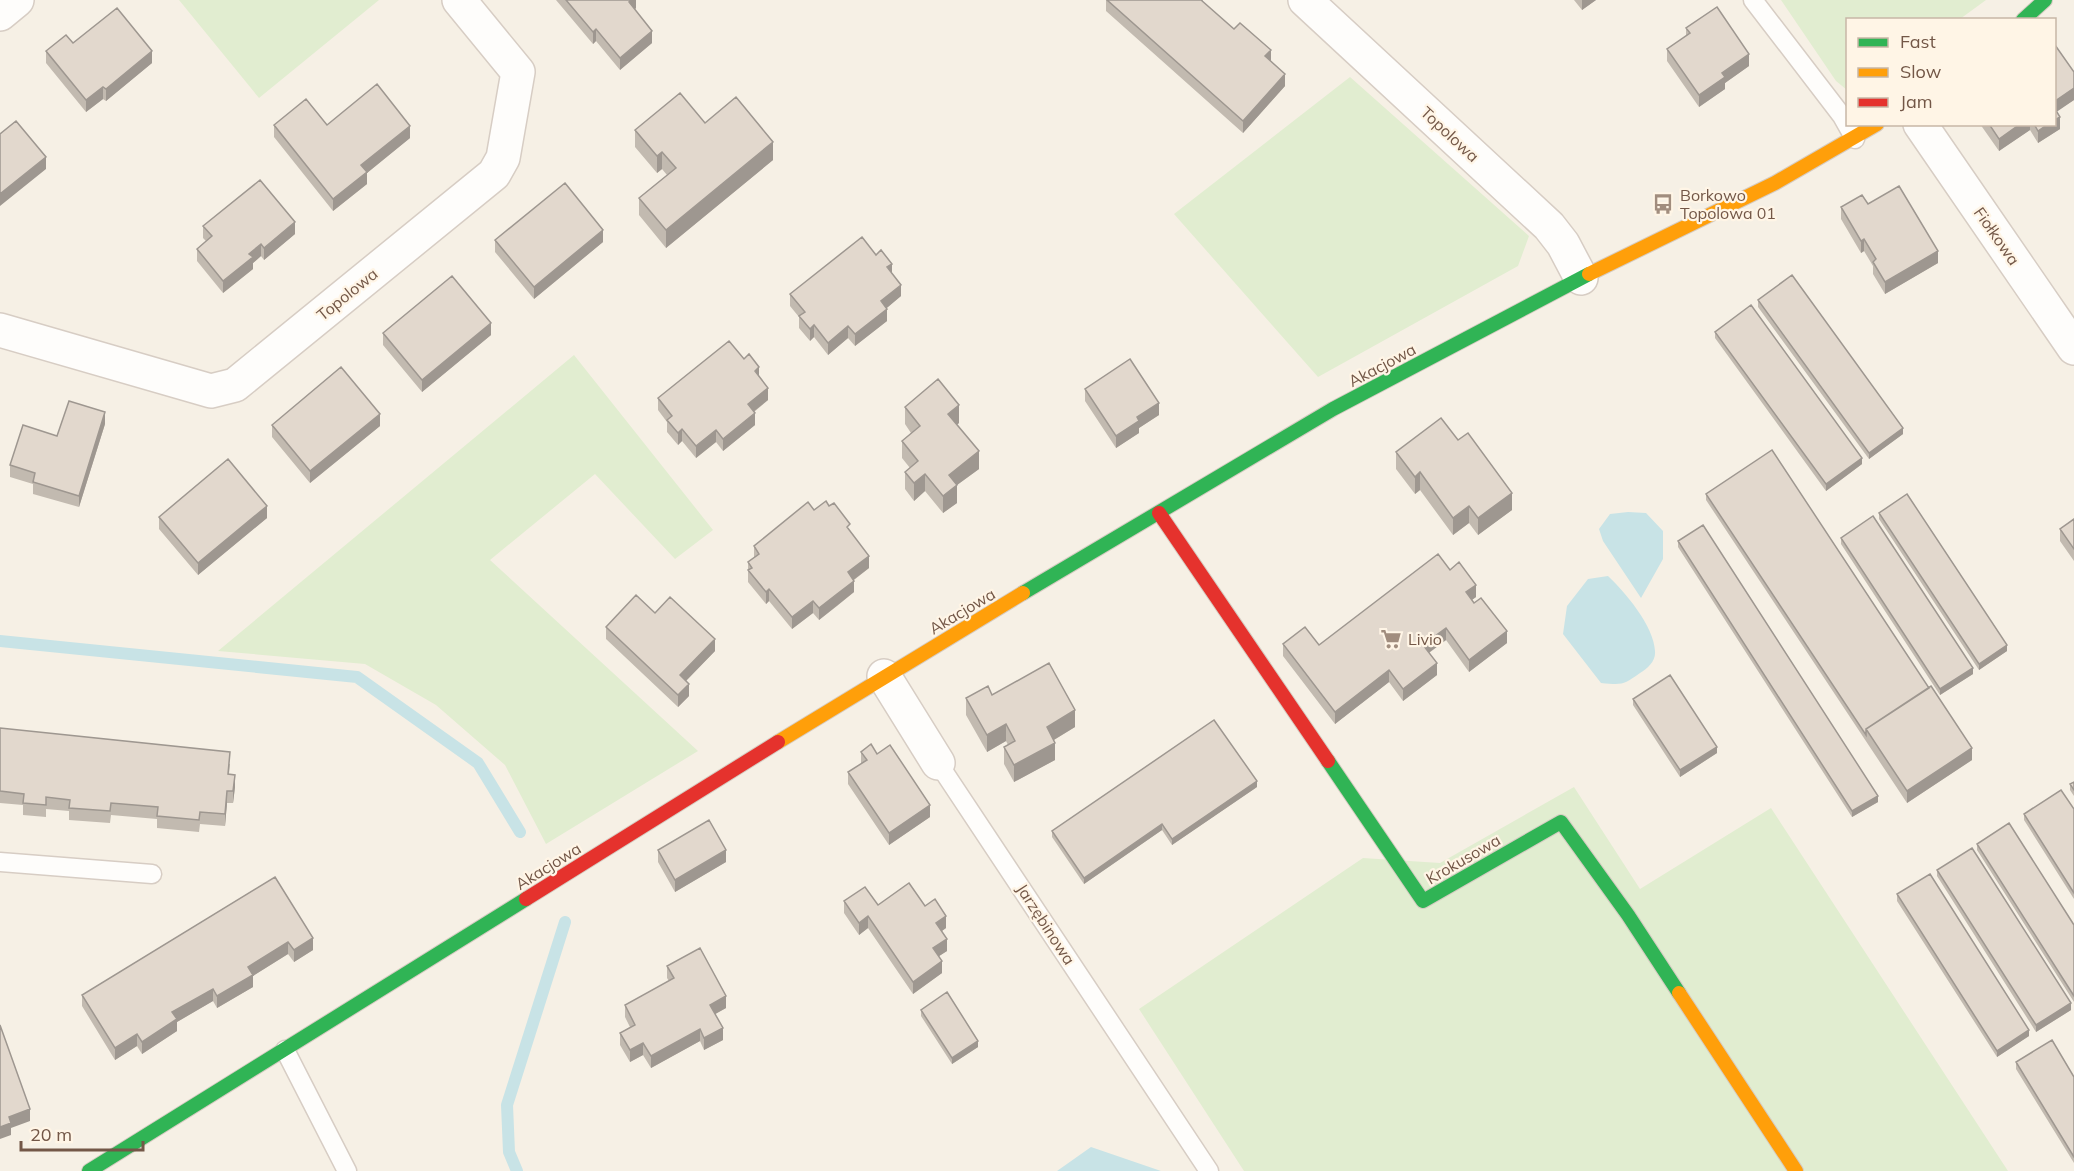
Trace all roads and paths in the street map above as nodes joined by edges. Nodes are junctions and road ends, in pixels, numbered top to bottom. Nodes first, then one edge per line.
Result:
1 (16, 0) edge
2 (459, 0) edge
3 (1305, 0) edge
4 (1753, 0) edge
5 (2045, 0) edge
6 (0, 14) edge
7 (2025, 18) edge
8 (1846, 123) edge
9 (1848, 126) edge
10 (1874, 126) edge
11 (1921, 126) edge
12 (1855, 139) junction
13 (1581, 278) junction
14 (0, 330) edge
15 (2074, 348) edge
16 (1159, 513) junction
17 (884, 676) junction
18 (938, 763) joint
19 (0, 862) edge
20 (152, 873) dead end
21 (285, 1050) junction
22 (89, 1171) edge
23 (347, 1171) edge
24 (1209, 1171) edge
25 (1796, 1171) edge

1 - 6 street
2 - 14 street, Topolowa
3 - 13 street, Topolowa
4 - 8 lane
5 - 7 street
9 - 12 lane
10 - 12 street, Akacjowa
11 - 15 street, Fiołkowa
12 - 13 street, Akacjowa
13 - 16 street, Akacjowa
16 - 17 street, Akacjowa
16 - 25 street, Krokusowa
17 - 18 street, Jarzębinowa
17 - 21 street, Akacjowa
18 - 24 lane, Jarzębinowa
19 - 20 lane
21 - 22 street, Akacjowa
21 - 23 lane

